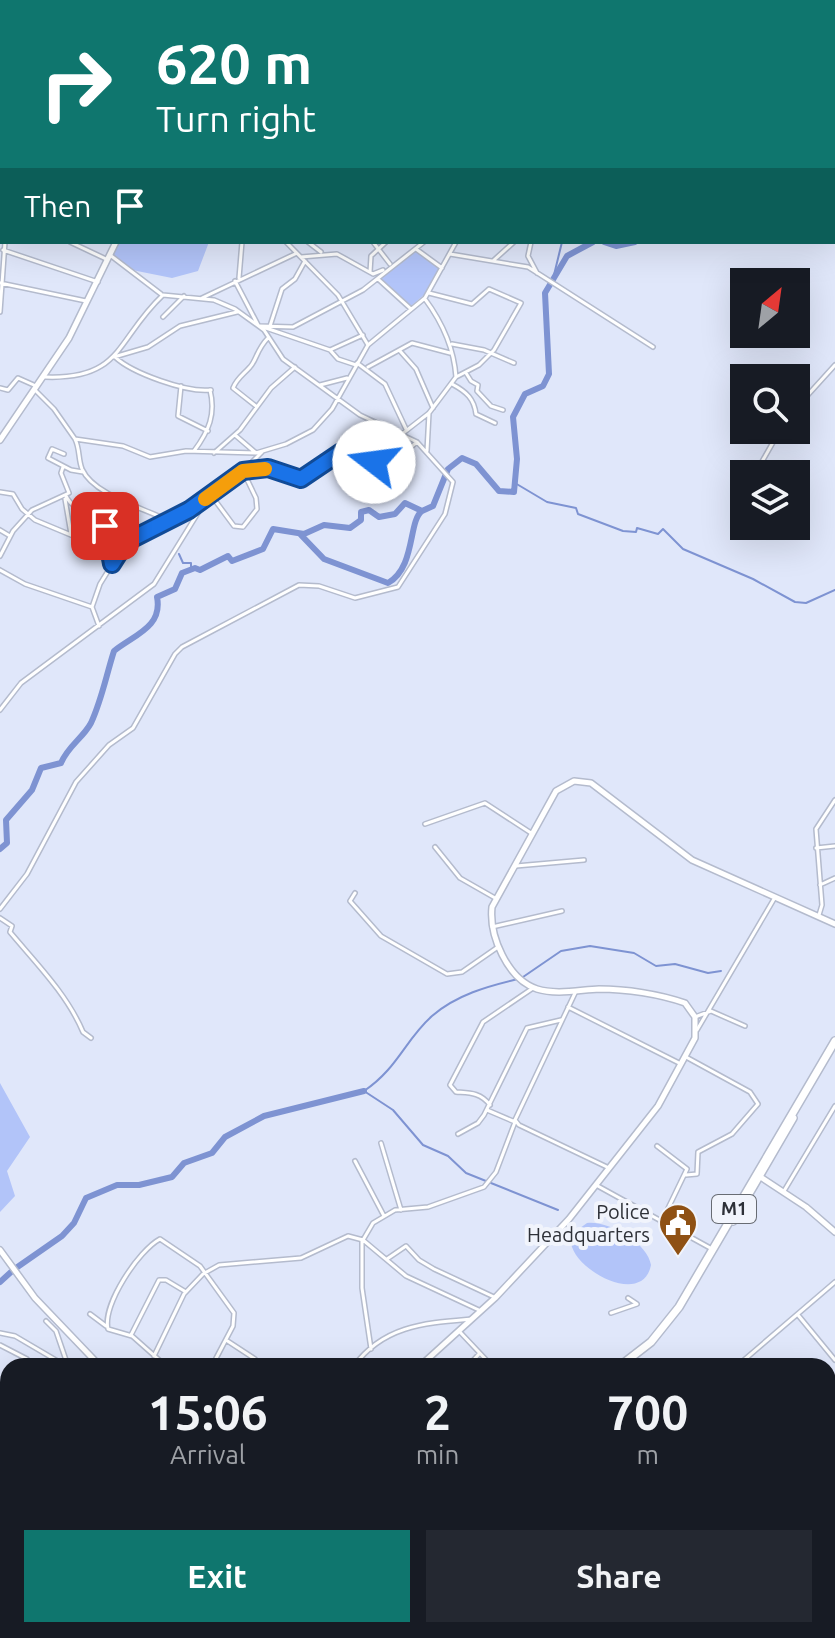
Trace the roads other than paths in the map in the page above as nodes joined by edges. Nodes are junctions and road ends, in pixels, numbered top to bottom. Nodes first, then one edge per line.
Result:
1 (4, 244) edge
2 (75, 244) edge
3 (115, 244) edge
4 (242, 244) edge
5 (288, 244) edge
6 (310, 244) edge
7 (374, 244) edge
8 (382, 244) edge
9 (422, 244) edge
10 (455, 244) edge
11 (512, 244) edge
12 (531, 244) edge
13 (377, 249) junction
14 (416, 249) junction
15 (3, 250) junction
16 (297, 253) junction
17 (322, 254) junction
18 (450, 254) junction
19 (109, 258) junction
20 (303, 259) junction
21 (494, 260) junction
22 (391, 265) junction
23 (442, 268) junction
24 (386, 269) junction
25 (370, 272) junction
26 (537, 273) junction
27 (377, 279) junction
28 (237, 280) junction
29 (98, 282) junction
30 (2, 283) edge
31 (429, 293) junction
32 (163, 295) junction
33 (184, 296) junction
34 (202, 298) junction
35 (425, 298) junction
36 (342, 301) junction
37 (88, 302) junction
38 (411, 309) junction
39 (0, 312) edge
40 (238, 312) junction
41 (163, 317) dead end
42 (259, 326) junction
43 (270, 326) junction
44 (363, 335) junction
45 (268, 338) junction
46 (452, 344) junction
47 (368, 345) junction
48 (653, 347) dead end
49 (330, 350) junction
50 (400, 351) junction
51 (450, 353) junction
52 (491, 354) junction
53 (114, 356) junction
54 (514, 363) dead end
55 (357, 364) junction
56 (835, 365) edge
57 (295, 367) junction
58 (368, 367) junction
59 (466, 373) junction
60 (45, 377) junction
61 (348, 377) junction
62 (456, 377) junction
63 (452, 384) junction
64 (320, 385) junction
65 (181, 386) junction
66 (0, 388) edge
67 (36, 388) junction
68 (810, 393) edge
69 (338, 398) junction
70 (257, 407) junction
71 (433, 409) junction
72 (503, 410) dead end
73 (429, 413) junction
74 (495, 423) dead end
75 (406, 429) junction
76 (208, 431) junction
77 (235, 435) junction
78 (400, 435) junction
79 (75, 439) junction
80 (0, 440) edge
81 (417, 442) junction
82 (194, 451) junction
83 (262, 451) junction
84 (427, 451) junction
85 (256, 453) junction
86 (64, 454) dead end
87 (214, 454) junction
88 (63, 467) junction
89 (243, 471) junction
90 (83, 472) junction
91 (0, 492) edge
92 (211, 495) junction
93 (66, 496) junction
94 (108, 496) junction
95 (206, 499) junction
96 (29, 514) junction
97 (165, 519) junction
98 (0, 530) edge
99 (71, 534) junction
100 (10, 536) junction
101 (125, 543) junction
102 (107, 550) junction
103 (0, 556) edge
104 (112, 564) junction
105 (0, 570) edge
106 (92, 607) junction
107 (99, 626) junction
108 (0, 710) edge
109 (835, 800) edge
110 (425, 824) dead end
111 (531, 833) junction
112 (835, 846) edge
113 (435, 847) dead end
114 (816, 848) junction
115 (584, 860) dead end
116 (512, 867) junction
117 (835, 878) edge
118 (820, 885) junction
119 (355, 893) dead end
120 (776, 896) junction
121 (495, 898) junction
122 (0, 909) edge
123 (562, 911) dead end
124 (819, 915) junction
125 (0, 918) edge
126 (835, 924) edge
127 (492, 927) junction
128 (498, 947) junction
129 (533, 988) junction
130 (576, 991) junction
131 (568, 1007) junction
132 (706, 1010) junction
133 (695, 1017) junction
134 (561, 1020) junction
135 (745, 1026) dead end
136 (696, 1032) junction
137 (91, 1038) dead end
138 (835, 1041) edge
139 (835, 1047) edge
140 (686, 1057) junction
141 (682, 1065) junction
142 (835, 1106) edge
143 (488, 1108) junction
144 (515, 1122) junction
145 (458, 1134) dead end
146 (381, 1143) dead end
147 (657, 1146) dead end
148 (355, 1161) dead end
149 (609, 1168) junction
150 (757, 1174) junction
151 (686, 1175) junction
152 (596, 1185) junction
153 (784, 1191) junction
154 (401, 1210) junction
155 (384, 1216) junction
156 (661, 1223) junction
157 (835, 1232) edge
158 (362, 1240) junction
159 (0, 1250) edge
160 (712, 1250) junction
161 (387, 1259) junction
162 (206, 1273) junction
163 (835, 1282) edge
164 (186, 1292) junction
165 (495, 1298) junction
166 (628, 1298) dead end
167 (481, 1311) junction
168 (611, 1313) dead end
169 (90, 1314) dead end
170 (798, 1315) junction
171 (472, 1319) junction
172 (46, 1321) dead end
173 (106, 1327) junction
174 (459, 1331) junction
175 (0, 1333) edge
176 (132, 1336) junction
177 (226, 1340) junction
178 (0, 1345) edge
179 (371, 1349) junction
180 (480, 1353) junction
181 (154, 1356) junction
182 (25, 1358) edge
183 (53, 1358) edge
184 (64, 1358) edge
185 (92, 1358) edge
186 (156, 1358) edge
187 (216, 1358) edge
188 (253, 1358) edge
189 (362, 1358) edge
190 (429, 1358) edge
191 (475, 1358) edge
192 (485, 1358) edge
193 (630, 1358) edge
194 (638, 1358) edge
195 (748, 1358) edge
196 (833, 1358) edge

1 - 15 street
2 - 19 street
3 - 19 street
4 - 28 street
5 - 16 street
6 - 17 street
7 - 13 street
8 - 13 street
9 - 14 street
10 - 18 street
11 - 21 street
12 - 26 street
13 - 22 street
13 - 25 street
14 - 22 street
14 - 23 street
15 - 29 street
15 - 30 street
16 - 20 street
16 - 28 street
17 - 20 street
17 - 25 street
18 - 21 street
18 - 23 street
19 - 29 street
19 - 32 street
20 - 36 street
20 - 43 street
21 - 26 street
22 - 24 street
23 - 31 street
24 - 25 street
24 - 27 street
26 - 48 street
27 - 36 street
27 - 38 street
28 - 34 street
28 - 42 street
29 - 37 street
30 - 37 street
30 - 39 street
31 - 35 street
31 - 52 street
32 - 33 street
32 - 53 street
33 - 34 street
33 - 41 street
34 - 40 street
35 - 38 street
35 - 46 street
36 - 43 street
36 - 44 street
37 - 60 street
38 - 47 street
40 - 42 street
40 - 53 street
42 - 43 street
42 - 45 street
42 - 49 street
44 - 47 street
44 - 49 street
45 - 57 street
45 - 70 street
46 - 51 street
46 - 52 street
47 - 55 street
49 - 55 street
50 - 51 street
50 - 58 street
50 - 71 street
51 - 62 street
52 - 54 street
52 - 59 street
53 - 60 street
53 - 65 street
55 - 58 street
55 - 61 street
56 - 68 street
57 - 64 street
57 - 70 street
58 - 75 street
59 - 62 street
59 - 72 street
60 - 67 street
61 - 64 street
61 - 69 street
62 - 63 street
63 - 71 street
63 - 74 street
64 - 69 street
65 - 76 street
65 - 76 street
66 - 67 street
67 - 79 street
67 - 80 street
69 - 78 street
69 - 83 street
70 - 77 street
71 - 73 street
73 - 75 street
73 - 84 street
75 - 78 street
76 - 82 street
77 - 85 street
77 - 87 street
78 - 81 street
79 - 82 street
79 - 90 street
81 - 84 street
81 - 89 street
82 - 87 street
83 - 85 street
83 - 89 street
84 - 122 street
85 - 87 street
86 - 88 street
88 - 90 street
88 - 93 street
89 - 92 street
89 - 92 street
90 - 94 street
91 - 96 street
92 - 95 street
93 - 96 street
93 - 99 street
93 - 102 street
94 - 97 street
94 - 101 street
95 - 97 street
95 - 107 street
96 - 99 street
96 - 100 street
97 - 101 street
98 - 100 street
99 - 102 street
100 - 103 street
101 - 104 street
102 - 104 street
104 - 106 street
105 - 106 street
106 - 107 street
107 - 108 street
109 - 114 street
110 - 111 street
111 - 116 street
111 - 120 street
112 - 114 street
113 - 121 street
114 - 118 street
115 - 116 street
116 - 121 street
117 - 118 street
118 - 124 street
119 - 128 street
120 - 124 street
120 - 132 street
121 - 127 street
123 - 127 street
124 - 126 street
125 - 137 street
127 - 128 street
128 - 129 street
129 - 130 street
129 - 143 street
130 - 131 street
130 - 133 street
131 - 134 street
131 - 141 street
132 - 133 street
132 - 135 street
132 - 136 street
133 - 136 street
134 - 143 street
134 - 144 street
136 - 140 street
138 - 150 highway, M1
139 - 150 highway, M1
140 - 141 street
140 - 151 street
141 - 149 street
142 - 153 street
143 - 144 street
143 - 145 street
144 - 149 street
144 - 154 street
146 - 154 street
147 - 151 street
148 - 155 street
149 - 152 street
150 - 153 street
150 - 160 highway, M1
150 - 194 highway, M1
151 - 156 street
152 - 156 street
152 - 165 street
153 - 157 street
154 - 155 street
155 - 158 street
156 - 160 street
158 - 161 street
158 - 162 street
158 - 179 street
159 - 185 street
160 - 193 highway, M1
161 - 165 street
161 - 167 street
162 - 164 street
162 - 173 street
162 - 177 street
163 - 170 street
164 - 176 street
164 - 181 street
165 - 167 street
166 - 168 street
167 - 171 street
169 - 173 street
170 - 195 street
170 - 196 street
171 - 174 street
171 - 179 street
172 - 184 street
173 - 176 street
174 - 180 street
174 - 190 street
175 - 183 street
176 - 181 street
177 - 187 street
177 - 188 street
178 - 182 street
179 - 189 street
180 - 191 street
180 - 192 street
181 - 186 street

